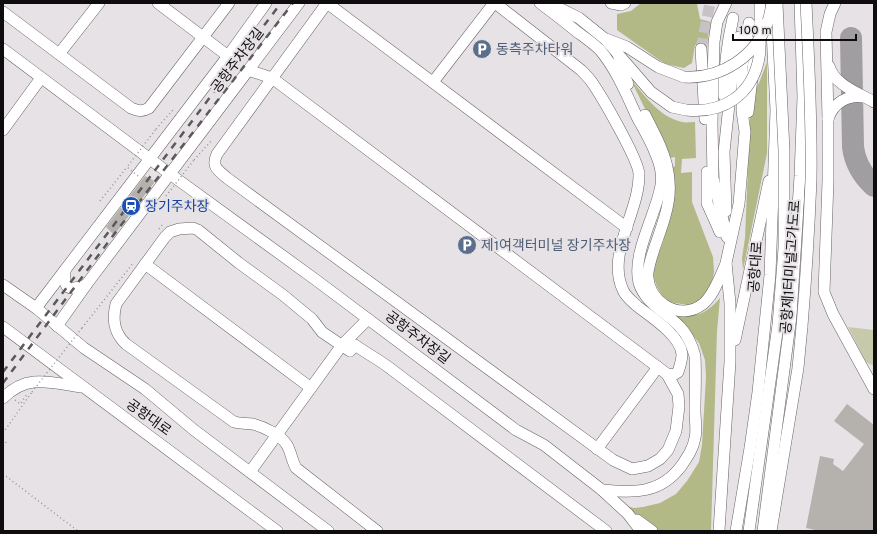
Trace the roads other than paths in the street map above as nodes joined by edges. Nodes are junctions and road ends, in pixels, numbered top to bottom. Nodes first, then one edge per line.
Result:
1 (92, 3) edge
2 (99, 3) edge
3 (158, 3) edge
4 (229, 3) edge
5 (266, 3) edge
6 (298, 3) edge
7 (327, 3) edge
8 (494, 3) edge
9 (540, 3) edge
10 (549, 3) edge
11 (569, 3) edge
12 (610, 3) edge
13 (625, 3) edge
14 (726, 3) edge
15 (760, 3) edge
16 (771, 3) edge
17 (777, 3) edge
18 (800, 3) edge
19 (806, 3) edge
20 (835, 3) edge
21 (3, 12) edge
22 (579, 18) junction
23 (746, 21) junction
24 (203, 37) junction
25 (605, 39) junction
26 (3, 49) edge
27 (701, 49) tunnel mouth
28 (58, 53) junction
29 (618, 54) junction
30 (228, 56) junction
31 (827, 62) junction
32 (248, 70) junction
33 (41, 78) junction
34 (272, 78) junction
35 (433, 82) junction
36 (872, 101) edge
37 (828, 119) junction
38 (3, 130) edge
39 (775, 154) junction
40 (149, 158) junction
41 (170, 174) junction
42 (627, 228) junction
43 (726, 237) junction
44 (728, 251) junction
45 (141, 262) junction
46 (726, 263) junction
47 (65, 270) junction
48 (86, 285) junction
49 (3, 286) edge
50 (36, 308) junction
51 (368, 319) junction
52 (57, 326) junction
53 (3, 327) edge
54 (342, 345) junction
55 (730, 362) junction
56 (662, 370) junction
57 (82, 387) junction
58 (311, 388) junction
59 (874, 389) edge
60 (7, 398) edge
61 (276, 435) junction
62 (597, 449) junction
63 (250, 472) junction
64 (602, 490) junction
65 (628, 514) junction
66 (277, 531) edge
67 (328, 531) edge
68 (377, 531) edge
69 (606, 531) edge
70 (641, 531) edge
71 (652, 531) edge
72 (720, 531) edge
73 (736, 531) edge
74 (749, 531) edge
75 (763, 531) edge
76 (771, 531) edge

1 - 28 street
2 - 28 street
3 - 24 street
4 - 24 street
5 - 30 street, 공항주차장길
6 - 32 street, 공항주차장길
7 - 34 street
7 - 35 street
8 - 35 street
8 - 42 street
9 - 64 street
10 - 22 street
11 - 22 street
12 - 13 street
14 - 43 street
15 - 23 street
16 - 25 street, bridge
16 - 39 street, 공항대로
17 - 74 street, 공항제1터미널고가도로, bridge
18 - 75 street
19 - 76 street, 공항제1터미널고가도로, bridge
20 - 31 street
21 - 28 street
22 - 25 street
23 - 29 street, bridge
23 - 43 street
23 - 44 street
24 - 28 street
24 - 30 street
25 - 29 street
26 - 33 street, 공항주차장길
27 - 44 street
29 - 46 street
30 - 40 street, 공항주차장길
31 - 36 street
31 - 37 street
32 - 34 street
32 - 41 street, 공항주차장길
33 - 38 street
33 - 40 street, 공항주차장길
34 - 56 street
34 - 62 street
35 - 42 street
36 - 37 street
37 - 59 street
39 - 55 street
39 - 73 street, 공항대로
40 - 41 street, 공항주차장길
40 - 47 street, 공항주차장길
41 - 48 street, 공항주차장길
41 - 51 street, 공항주차장길
42 - 56 street
43 - 44 street
44 - 46 street
45 - 54 street
45 - 58 street
45 - 61 street
46 - 55 street
47 - 48 street
47 - 50 street, 공항주차장길
48 - 52 street, 공항주차장길
49 - 50 street
50 - 52 street
51 - 54 street
51 - 64 street, 공항주차장길
52 - 63 street
53 - 57 street, 공항대로
54 - 58 street
54 - 69 street
55 - 72 street
56 - 62 street
56 - 62 street
57 - 60 street
57 - 66 street, 공항대로
58 - 61 street
61 - 63 street
61 - 68 street
63 - 67 street
64 - 65 street, 공항주차장길
65 - 70 street, 공항주차장길
65 - 71 street

